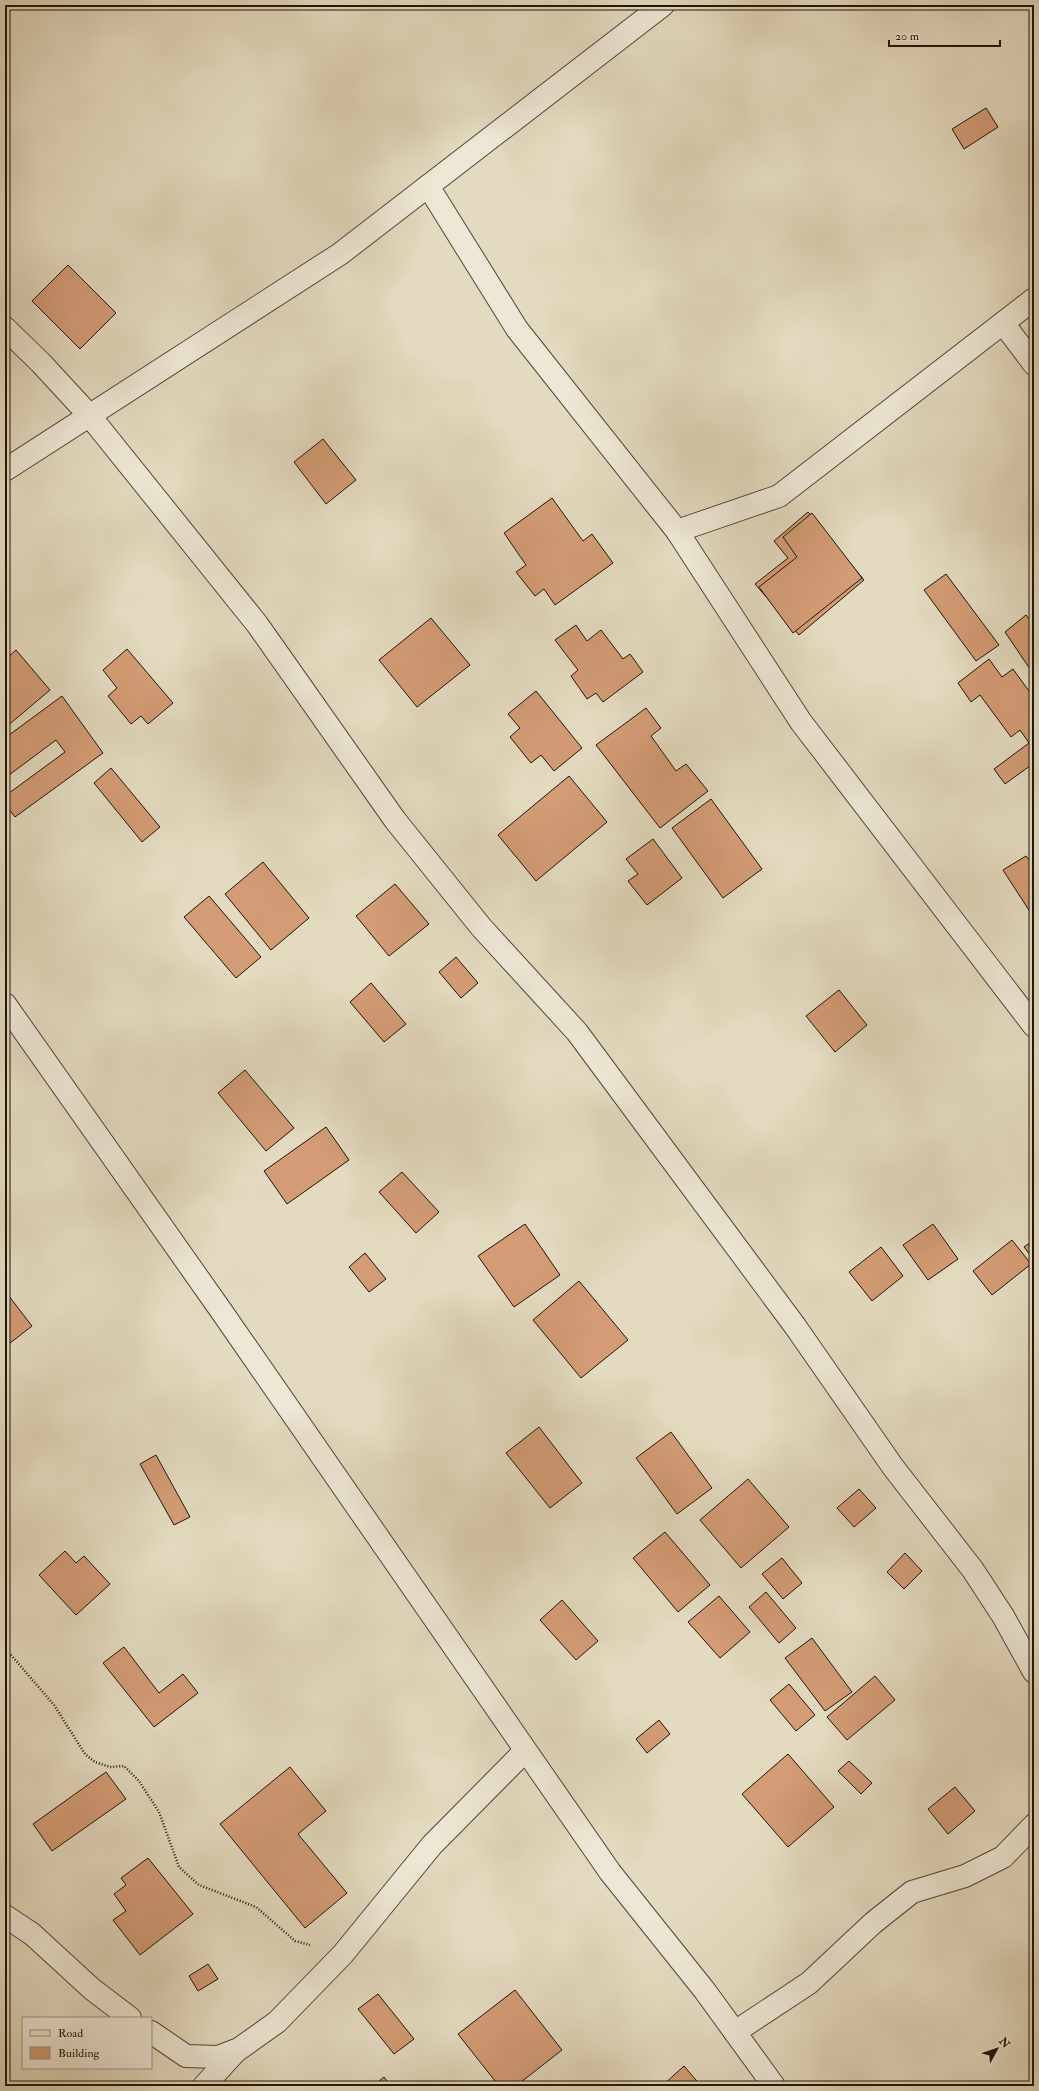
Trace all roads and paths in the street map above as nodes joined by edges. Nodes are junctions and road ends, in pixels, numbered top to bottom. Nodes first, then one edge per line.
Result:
1 (663, 5) edge
2 (428, 186) junction
3 (1034, 299) edge
4 (1003, 323) junction
5 (5, 328) edge
6 (1034, 364) edge
7 (89, 415) junction
8 (5, 470) edge
9 (677, 532) junction
10 (5, 1004) edge
11 (1034, 1026) edge
12 (5, 1648) edge
13 (1034, 1672) edge
14 (525, 1750) junction
15 (1034, 1825) edge
16 (5, 1916) edge
17 (343, 1954) junction
18 (129, 2017) edge
19 (735, 2032) junction
20 (152, 2033) edge
21 (238, 2049) junction
22 (204, 2086) edge
23 (774, 2086) edge

1 - 2 street
2 - 7 street
2 - 9 street
3 - 4 street
4 - 6 street
4 - 9 street
5 - 7 street
7 - 8 street
7 - 13 street
9 - 11 street
10 - 14 street
12 - 17 path
14 - 17 street
14 - 19 street
15 - 19 street
16 - 18 street
17 - 21 street
19 - 23 street
20 - 21 street
21 - 22 street

